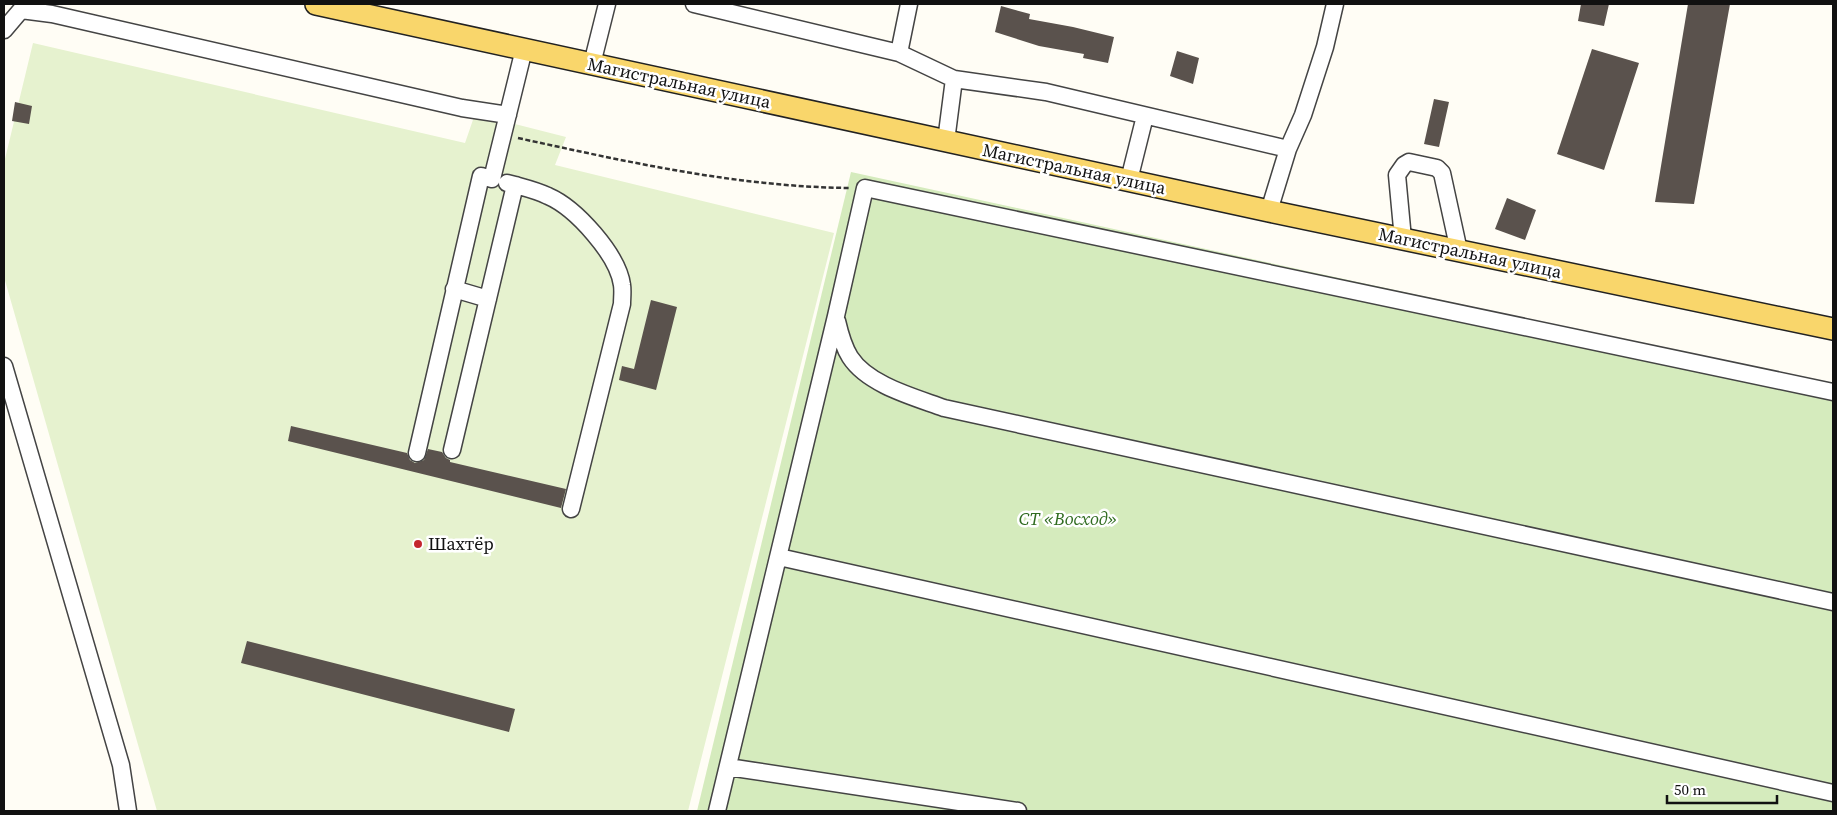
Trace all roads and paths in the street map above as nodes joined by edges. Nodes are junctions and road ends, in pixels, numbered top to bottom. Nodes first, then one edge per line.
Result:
1 (316, 4) edge
2 (607, 4) edge
3 (694, 4) edge
4 (910, 4) edge
5 (1335, 4) edge
6 (23, 7) edge
7 (5, 29) edge
8 (524, 49) junction
9 (899, 53) junction
10 (592, 64) junction
11 (954, 79) junction
12 (508, 115) junction
13 (1145, 116) junction
14 (503, 135) junction
15 (946, 141) junction
16 (1288, 149) junction
17 (492, 179) junction
18 (1129, 180) junction
19 (515, 185) junction
20 (864, 188) junction
21 (1269, 211) junction
22 (1403, 239) junction
23 (1459, 251) junction
24 (454, 289) junction
25 (488, 299) junction
26 (836, 316) junction
27 (1833, 329) edge
28 (4, 366) edge
29 (1833, 392) edge
30 (452, 450) dead end
31 (417, 453) dead end
32 (570, 508) dead end
33 (779, 557) junction
34 (1833, 602) edge
35 (728, 767) junction
36 (1833, 793) edge
37 (128, 811) edge
38 (717, 811) edge
39 (1018, 811) edge

1 - 8 main road, Магистральная улица
2 - 10 street
3 - 9 street
4 - 9 street
5 - 16 street
6 - 7 street
6 - 12 street
8 - 10 main road, Магистральная улица
8 - 12 street
9 - 11 street
10 - 15 main road, Магистральная улица
11 - 13 street
11 - 15 street
12 - 14 street
13 - 16 street
13 - 18 street
14 - 17 street
14 - 20 path
15 - 18 main road, Магистральная улица
16 - 21 street
17 - 19 street
17 - 24 street
18 - 21 main road, Магистральная улица
19 - 25 street
19 - 32 street
20 - 26 street
20 - 29 street
21 - 22 main road, Магистральная улица
22 - 23 main road, Магистральная улица
22 - 23 street
23 - 27 main road, Магистральная улица
24 - 25 street
24 - 31 street
25 - 30 street
26 - 33 street
26 - 34 street
28 - 37 street
33 - 35 street
33 - 36 street
35 - 38 street
35 - 39 street

